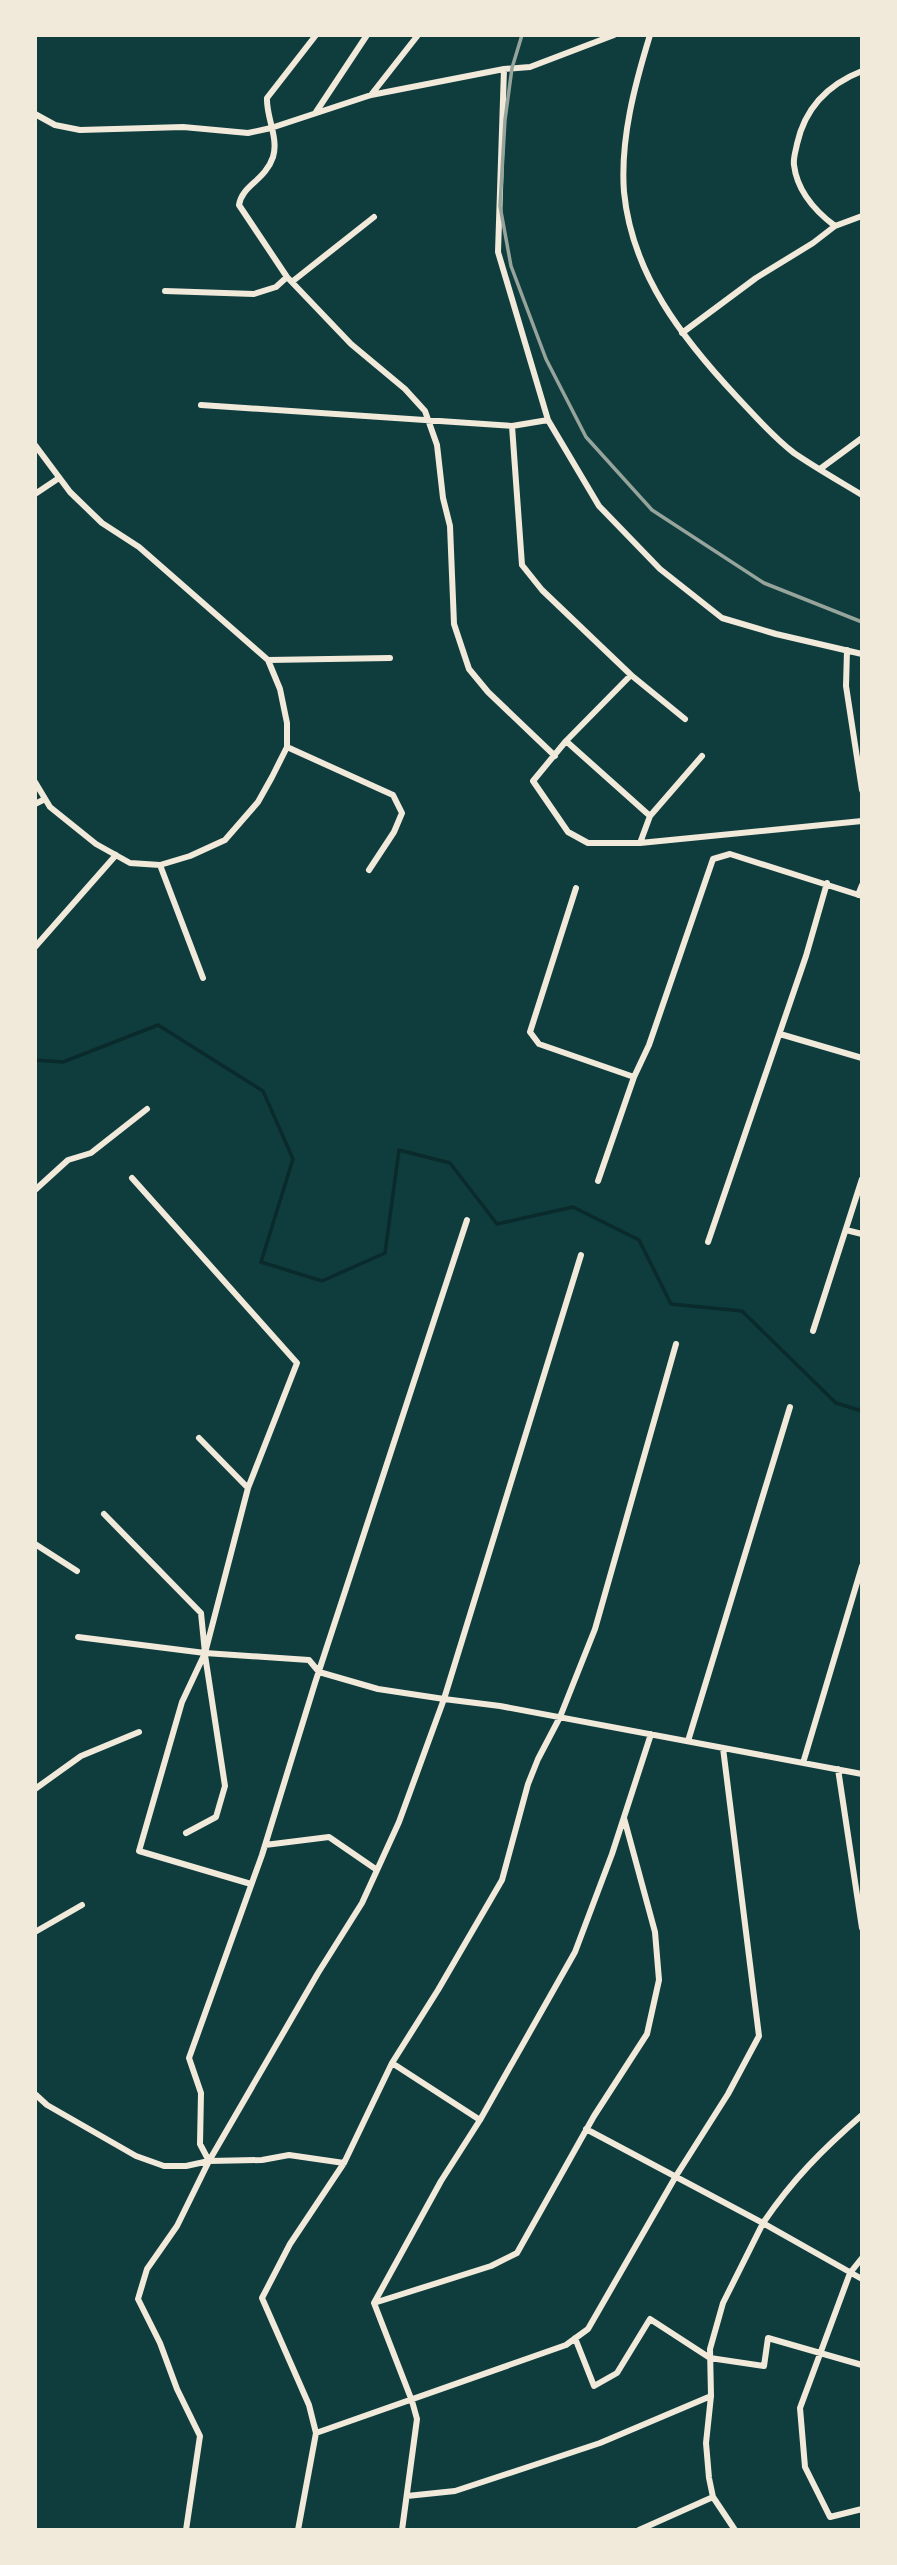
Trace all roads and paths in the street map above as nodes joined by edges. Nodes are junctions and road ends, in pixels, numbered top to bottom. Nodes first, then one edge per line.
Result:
1 (316, 35) edge
2 (366, 35) edge
3 (418, 35) edge
4 (614, 35) edge
5 (650, 35) edge
6 (504, 69) junction
7 (862, 71) edge
8 (371, 95) junction
9 (316, 112) junction
10 (35, 114) edge
11 (271, 128) junction
12 (862, 216) edge
13 (374, 217) dead end
14 (835, 226) junction
15 (290, 279) junction
16 (165, 291) dead end
17 (682, 332) junction
18 (201, 405) dead end
19 (548, 420) junction
20 (430, 421) junction
21 (513, 426) junction
22 (862, 438) edge
23 (35, 445) edge
24 (820, 469) junction
25 (59, 478) junction
26 (35, 494) edge
27 (862, 495) edge
28 (848, 650) junction
29 (862, 654) edge
30 (390, 658) dead end
31 (268, 660) junction
32 (631, 675) junction
33 (685, 719) dead end
34 (566, 741) junction
35 (287, 747) junction
36 (555, 756) junction
37 (702, 756) dead end
38 (35, 782) edge
39 (862, 790) edge
40 (45, 799) junction
41 (35, 804) edge
42 (650, 816) junction
43 (862, 821) edge
44 (640, 843) junction
45 (116, 855) junction
46 (160, 865) junction
47 (369, 870) dead end
48 (827, 883) junction
49 (862, 885) edge
50 (576, 888) dead end
51 (860, 895) edge
52 (35, 947) edge
53 (203, 978) dead end
54 (780, 1034) junction
55 (862, 1058) edge
56 (634, 1077) junction
57 (147, 1109) dead end
58 (132, 1178) dead end
59 (862, 1179) edge
60 (598, 1181) dead end
61 (35, 1190) edge
62 (467, 1220) dead end
63 (846, 1230) junction
64 (862, 1234) edge
65 (708, 1242) dead end
66 (581, 1255) dead end
67 (813, 1331) dead end
68 (676, 1344) dead end
69 (790, 1407) dead end
70 (199, 1438) dead end
71 (248, 1488) junction
72 (104, 1514) dead end
73 (35, 1544) edge
74 (862, 1566) edge
75 (77, 1571) dead end
76 (78, 1637) dead end
77 (205, 1653) junction
78 (319, 1672) junction
79 (444, 1699) junction
80 (560, 1717) junction
81 (139, 1732) dead end
82 (651, 1734) junction
83 (688, 1741) junction
84 (723, 1748) junction
85 (803, 1763) junction
86 (838, 1769) junction
87 (862, 1774) edge
88 (35, 1789) edge
89 (624, 1817) junction
90 (186, 1833) dead end
91 (265, 1845) junction
92 (377, 1870) junction
93 (251, 1884) junction
94 (82, 1905) dead end
95 (862, 1928) edge
96 (35, 1932) edge
97 (392, 2063) junction
98 (35, 2094) edge
99 (862, 2115) edge
100 (480, 2120) junction
101 (586, 2129) junction
102 (209, 2161) junction
103 (344, 2163) junction
104 (676, 2176) junction
105 (764, 2223) junction
106 (862, 2258) edge
107 (850, 2273) junction
108 (862, 2279) edge
109 (374, 2303) junction
110 (575, 2338) junction
111 (821, 2352) junction
112 (710, 2358) junction
113 (862, 2365) edge
114 (710, 2396) junction
115 (412, 2400) junction
116 (316, 2433) junction
117 (407, 2496) junction
118 (713, 2497) junction
119 (862, 2509) edge
120 (186, 2530) edge
121 (298, 2530) edge
122 (402, 2530) edge
123 (639, 2530) edge
124 (735, 2530) edge

1 - 11 street
2 - 9 street
3 - 8 street
4 - 6 street
5 - 17 street
6 - 8 street
6 - 19 street
7 - 14 street
8 - 9 street
9 - 11 street
10 - 11 street
11 - 15 street
12 - 14 street
13 - 15 street
14 - 17 street
15 - 16 street
15 - 20 street
17 - 24 street
18 - 20 street
19 - 21 street
19 - 28 street
20 - 21 street
20 - 36 street
21 - 32 street
22 - 24 street
23 - 25 street
24 - 27 street
25 - 26 street
25 - 31 street
28 - 29 street
28 - 39 street
30 - 31 street
31 - 35 street
32 - 33 street
32 - 34 street
34 - 36 street
34 - 42 street
35 - 46 street
35 - 47 street
36 - 44 street
37 - 42 street
38 - 40 street
40 - 41 street
40 - 45 street
42 - 44 street
43 - 44 street
45 - 46 street
45 - 52 street
46 - 53 street
48 - 51 street
48 - 54 street
48 - 56 street
49 - 51 street
50 - 56 street
54 - 55 street
54 - 65 street
56 - 60 street
57 - 61 street
58 - 71 street
59 - 63 street
62 - 78 street
63 - 64 street
63 - 67 street
66 - 79 street
68 - 80 street
69 - 83 street
70 - 71 street
71 - 77 street
72 - 77 street
73 - 75 street
74 - 85 street
76 - 77 street
77 - 78 street
77 - 90 street
77 - 93 street
78 - 79 street
78 - 91 street
79 - 80 street
79 - 92 street
80 - 82 street
80 - 97 street
81 - 88 street
82 - 83 street
82 - 89 street
83 - 84 street
84 - 85 street
84 - 104 street
85 - 86 street
86 - 87 street
86 - 95 street
89 - 100 street
89 - 101 street
91 - 92 street
91 - 93 street
92 - 102 street
93 - 102 street
94 - 96 street
97 - 100 street
97 - 103 street
98 - 102 street
99 - 105 street
100 - 109 street
101 - 104 street
101 - 109 street
102 - 103 street
102 - 120 street
103 - 116 street
104 - 105 street
104 - 110 street
105 - 107 street
105 - 112 street
106 - 107 street
107 - 108 street
107 - 111 street
109 - 115 street
110 - 112 street
110 - 115 street
111 - 112 street
111 - 113 street
111 - 119 street
112 - 114 street
114 - 117 street
114 - 118 street
115 - 116 street
115 - 117 street
116 - 121 street
117 - 122 street
118 - 123 street
118 - 124 street

